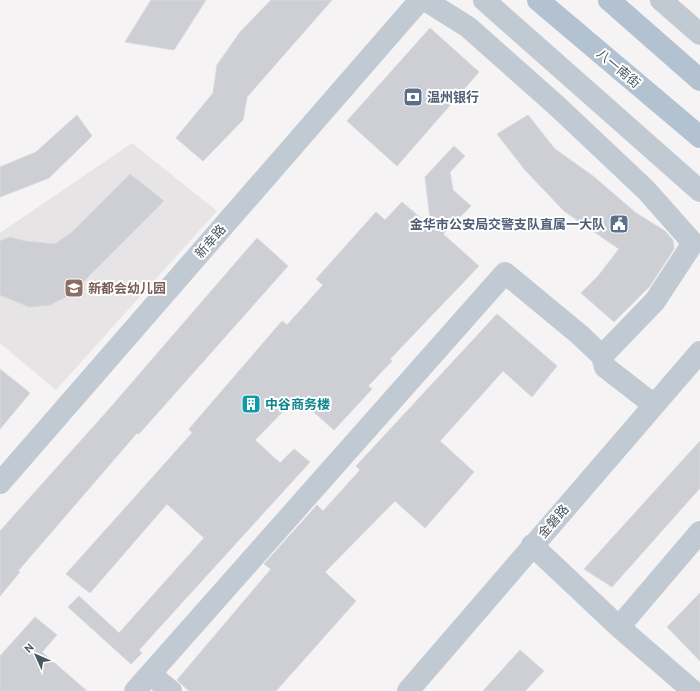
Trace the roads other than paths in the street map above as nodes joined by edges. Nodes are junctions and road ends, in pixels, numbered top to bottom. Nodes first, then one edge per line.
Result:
1 (420, 0) edge
2 (425, 0) edge
3 (484, 0) edge
4 (538, 0) edge
5 (609, 0) edge
6 (661, 0) edge
7 (700, 34) edge
8 (700, 80) edge
9 (700, 136) edge
10 (700, 190) edge
11 (700, 352) edge
12 (602, 356) junction
13 (654, 405) junction
14 (0, 483) edge
15 (700, 532) edge
16 (532, 546) junction
17 (619, 627) junction
18 (150, 674) junction
19 (135, 691) edge
20 (171, 691) edge
21 (408, 691) edge
22 (693, 691) edge

1 - 14 street, 新幸路
2 - 12 street
3 - 10 street
4 - 9 main road, 八一南街
5 - 8 main road
6 - 7 street
11 - 13 street, 金磐路
12 - 13 street
12 - 18 street
13 - 16 street, 金磐路
15 - 17 street
16 - 17 street
16 - 21 street, 金磐路
17 - 22 street
18 - 19 street
18 - 20 street

